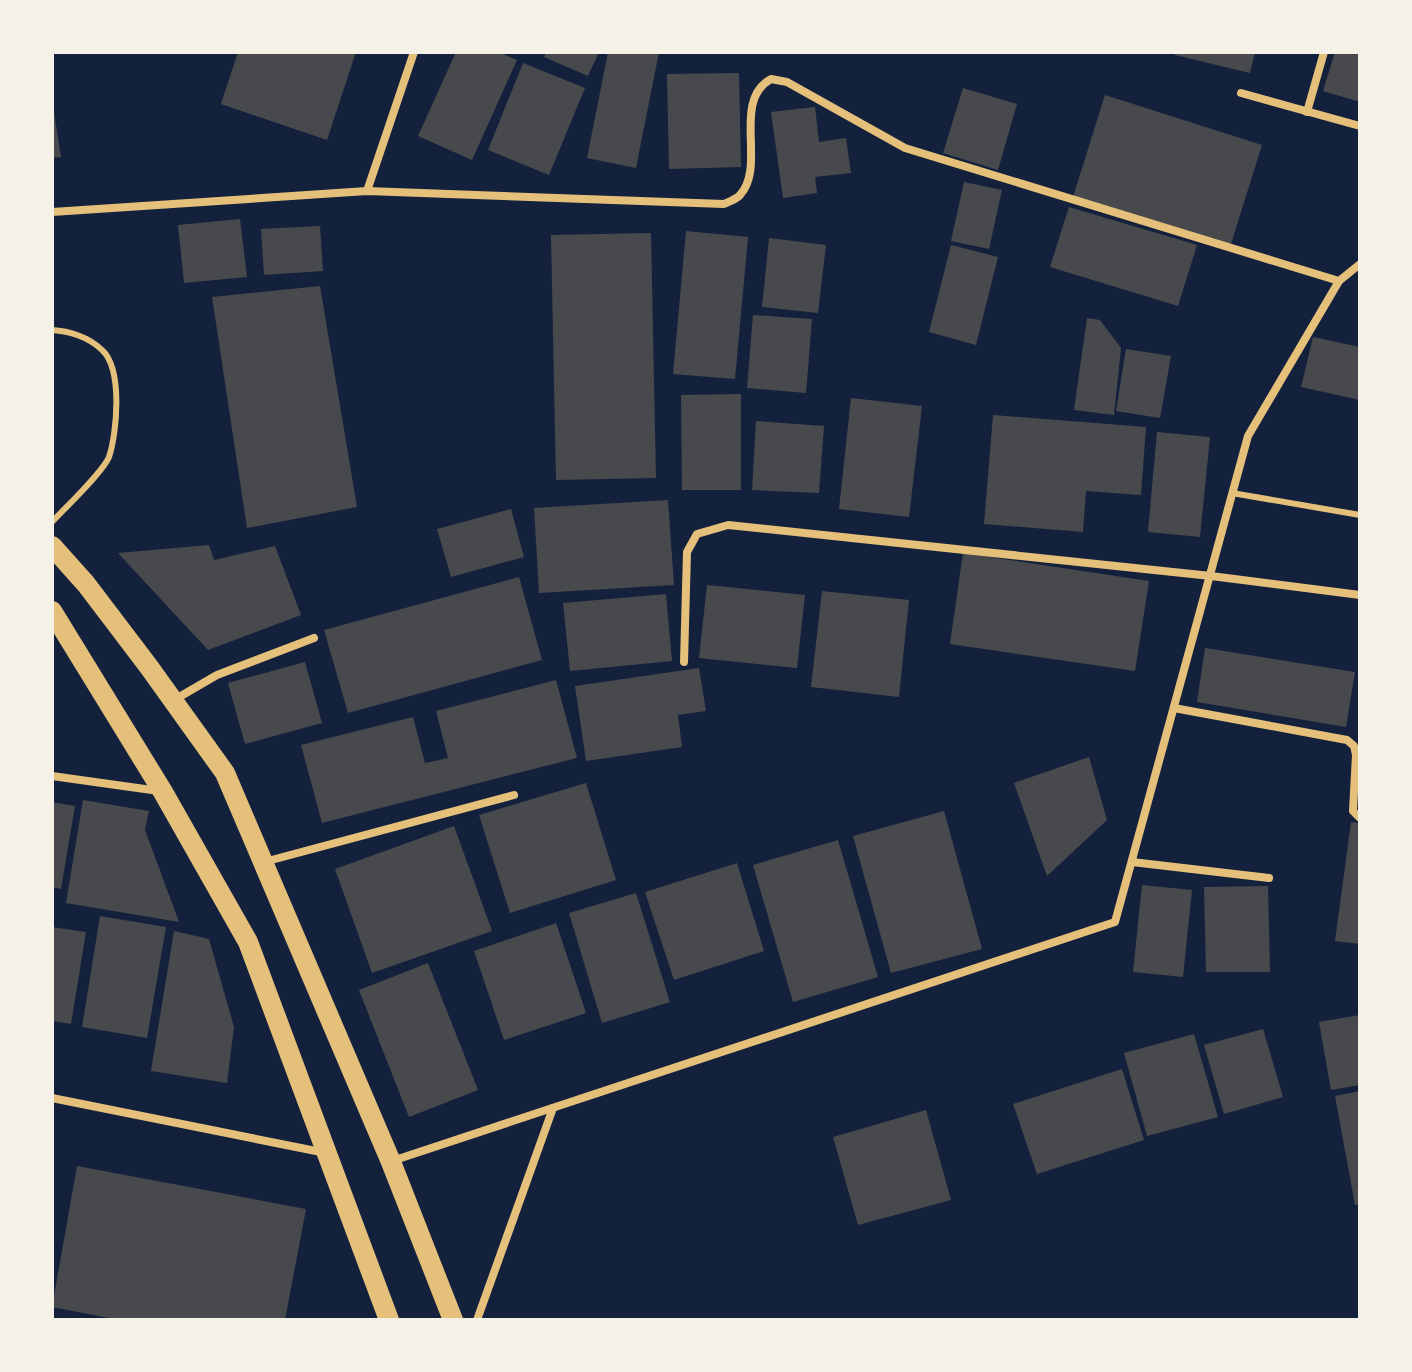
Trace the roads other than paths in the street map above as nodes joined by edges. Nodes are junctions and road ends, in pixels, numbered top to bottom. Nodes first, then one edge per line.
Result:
1 (414, 52) edge
2 (1324, 52) edge
3 (1241, 93) dead end
4 (1307, 112) junction
5 (1360, 126) edge
6 (367, 191) junction
7 (52, 212) edge
8 (1360, 264) edge
9 (1339, 281) junction
10 (52, 330) edge
11 (1232, 493) junction
12 (1360, 515) edge
13 (52, 522) edge
14 (52, 546) edge
15 (1211, 576) junction
16 (1360, 595) edge
17 (52, 611) edge
18 (314, 638) dead end
19 (684, 662) dead end
20 (174, 701) junction
21 (1174, 708) junction
22 (52, 776) edge
23 (163, 792) junction
24 (514, 795) dead end
25 (1360, 818) edge
26 (264, 862) junction
27 (1132, 862) junction
28 (1269, 878) dead end
29 (52, 1098) edge
30 (553, 1108) junction
31 (328, 1153) junction
32 (391, 1162) junction
33 (389, 1320) edge
34 (453, 1320) edge
35 (477, 1320) edge

1 - 6 street
2 - 4 street
3 - 4 street
4 - 5 street
6 - 7 street
6 - 9 street
8 - 9 street
9 - 11 street
10 - 13 lane
11 - 12 lane
11 - 15 street
14 - 20 main road
15 - 16 street
15 - 19 street
15 - 21 street
17 - 23 main road
18 - 20 street
20 - 26 main road
21 - 25 street
21 - 27 street
22 - 23 street
23 - 31 main road
24 - 26 street
26 - 32 main road
27 - 28 street
27 - 30 street
29 - 31 street
30 - 32 street
30 - 35 street
31 - 33 main road
32 - 34 main road

